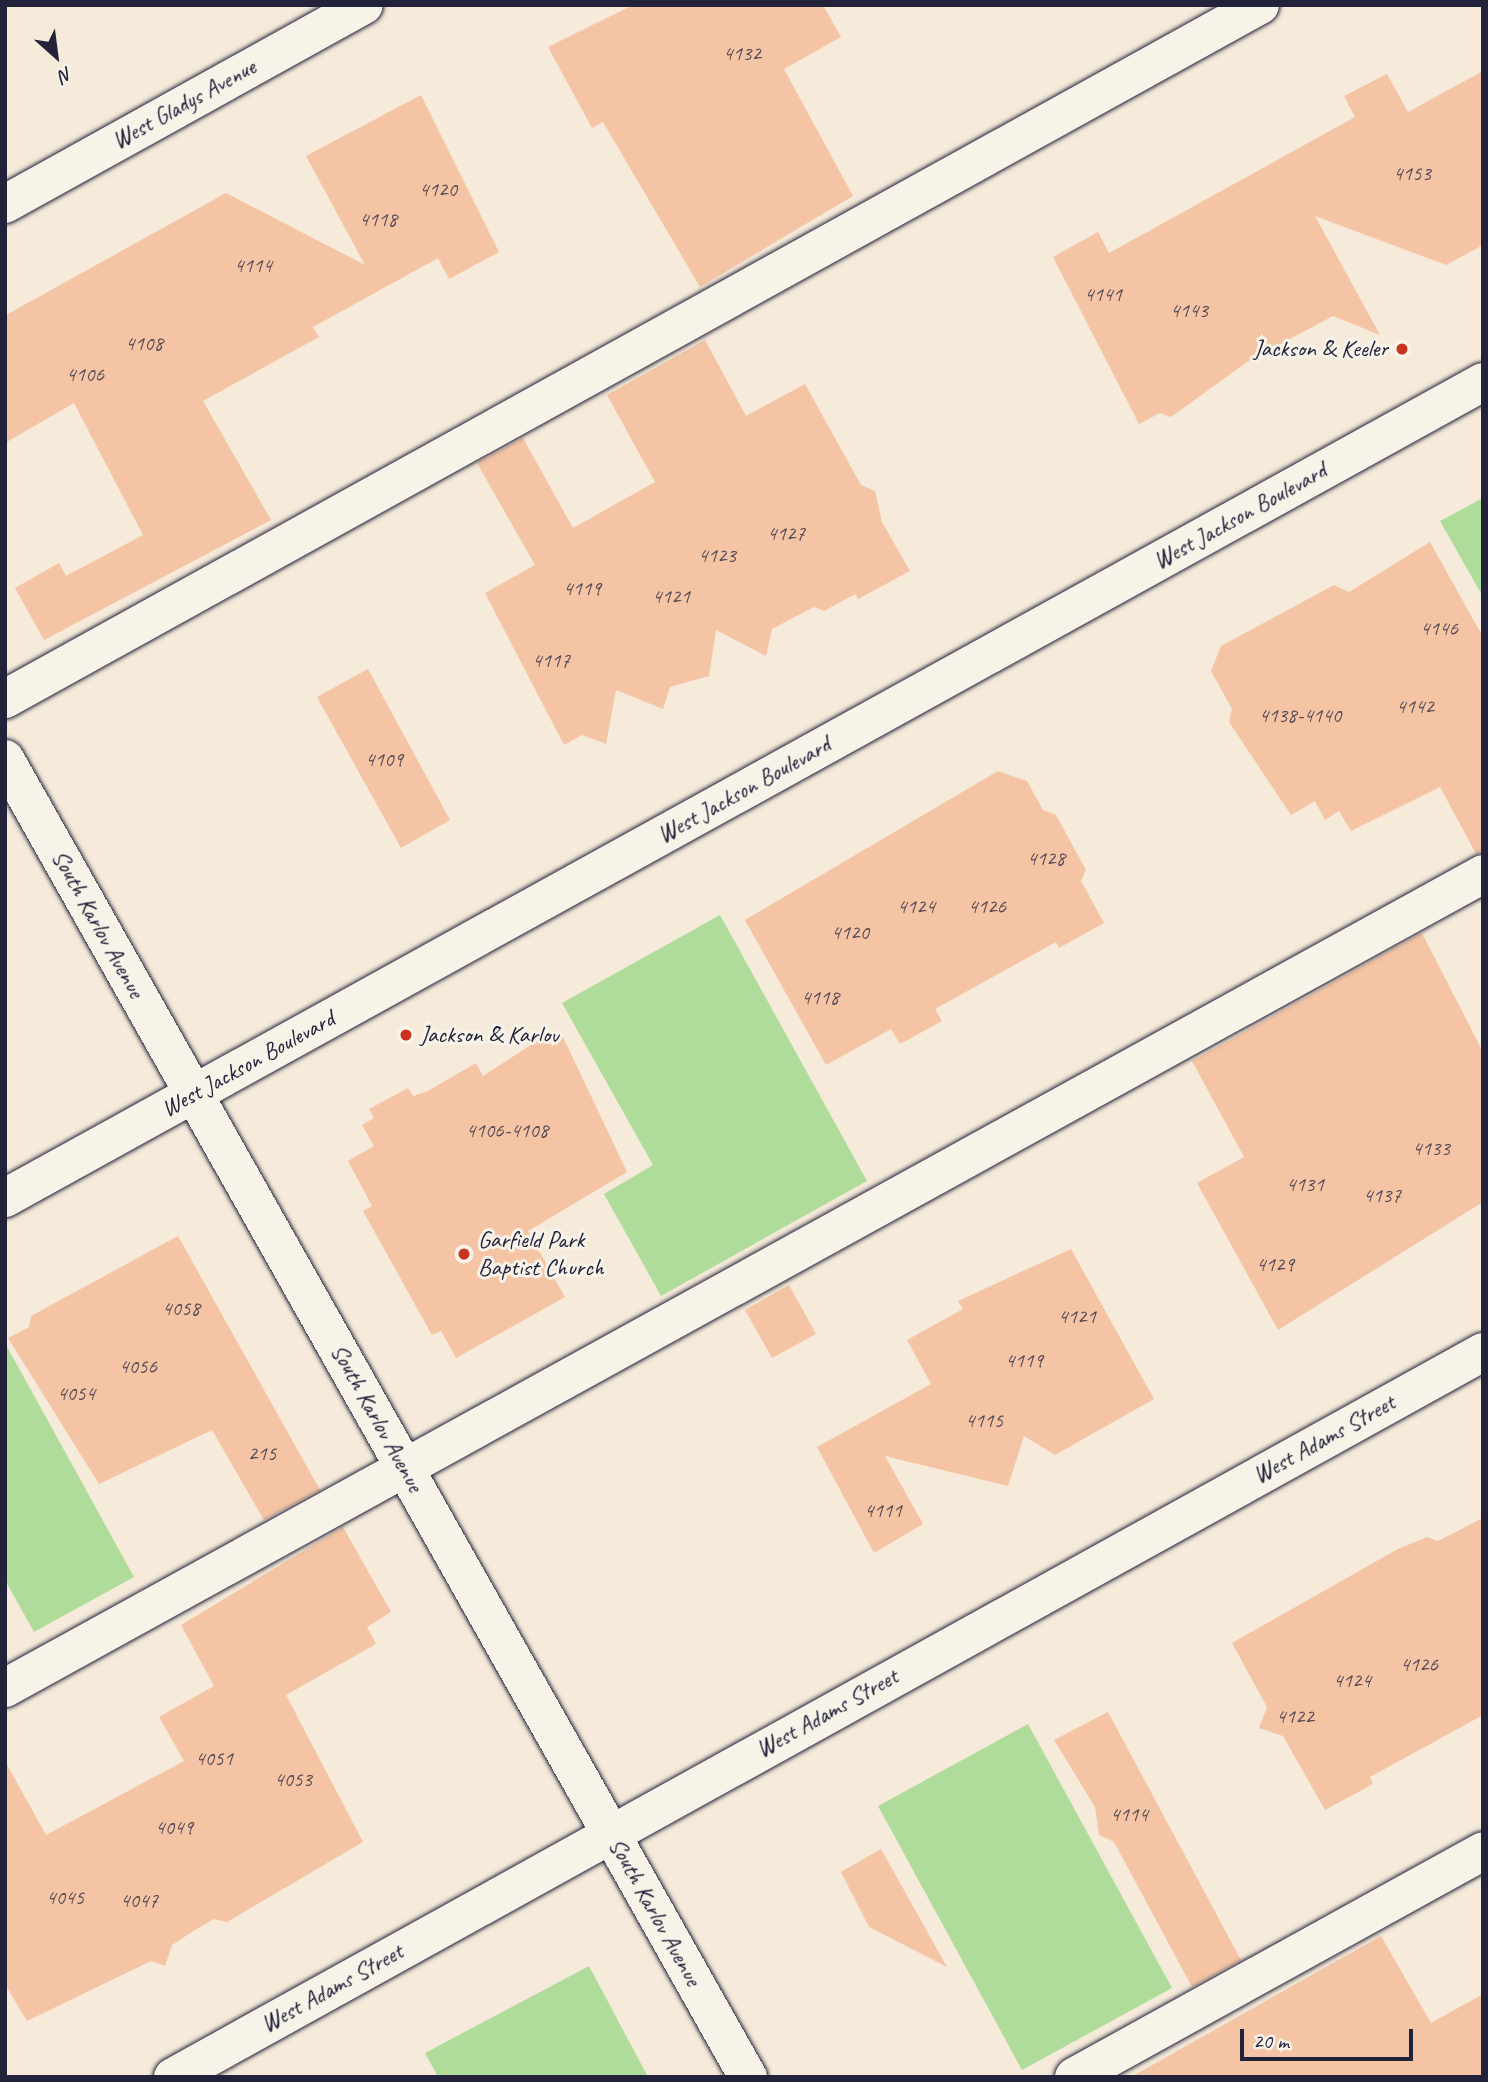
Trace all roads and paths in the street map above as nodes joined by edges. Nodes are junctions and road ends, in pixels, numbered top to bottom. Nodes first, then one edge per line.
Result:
1 (364, 5) edge
2 (1259, 5) edge
3 (5, 204) edge
4 (1483, 382) edge
5 (5, 699) edge
6 (5, 759) edge
7 (1483, 874) edge
8 (194, 1094) junction
9 (5, 1198) edge
10 (1483, 1352) edge
11 (405, 1468) junction
12 (5, 1688) edge
13 (610, 1832) junction
14 (1483, 1851) edge
15 (173, 2077) edge
16 (748, 2077) edge
17 (1074, 2077) edge

1 - 3 street, West Gladys Avenue
2 - 5 street
4 - 8 street, West Jackson Boulevard
6 - 8 street, South Karlov Avenue
7 - 11 street
8 - 9 street, West Jackson Boulevard
8 - 11 street, South Karlov Avenue
10 - 13 street, West Adams Street
11 - 12 street
11 - 13 street, South Karlov Avenue
13 - 15 street, West Adams Street
13 - 16 street, South Karlov Avenue
14 - 17 street

